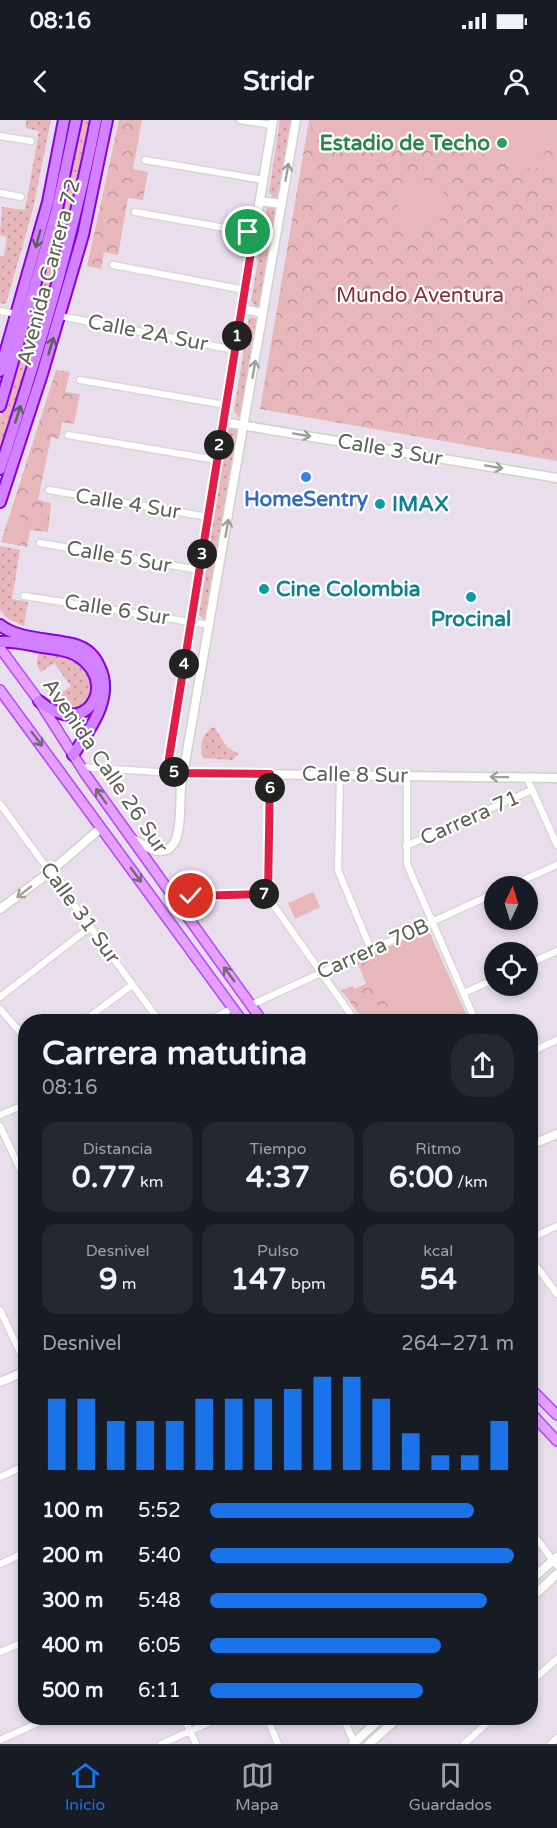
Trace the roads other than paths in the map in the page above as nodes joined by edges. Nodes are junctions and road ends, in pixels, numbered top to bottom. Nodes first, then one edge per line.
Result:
1 (64, 120) edge
2 (76, 120) edge
3 (96, 120) edge
4 (107, 120) edge
5 (240, 120) edge
6 (296, 120) edge
7 (273, 123) edge
8 (0, 136) edge
9 (31, 141) dead end
10 (90, 153) junction
11 (145, 160) dead end
12 (65, 175) junction
13 (95, 180) junction
14 (263, 180) junction
15 (0, 193) edge
16 (21, 197) dead end
17 (260, 201) junction
18 (281, 204) junction
19 (45, 211) junction
20 (135, 212) dead end
21 (254, 233) junction
22 (113, 265) dead end
23 (245, 290) junction
24 (242, 309) junction
25 (0, 311) edge
26 (263, 313) junction
27 (17, 314) junction
28 (60, 316) junction
29 (235, 350) junction
30 (6, 351) junction
31 (0, 371) edge
32 (80, 380) dead end
33 (7, 383) junction
34 (226, 405) junction
35 (0, 406) edge
36 (223, 422) junction
37 (244, 425) junction
38 (68, 435) dead end
39 (217, 460) junction
40 (0, 469) edge
41 (557, 478) edge
42 (49, 490) dead end
43 (0, 502) edge
44 (208, 517) junction
45 (40, 543) dead end
46 (199, 570) junction
47 (24, 596) dead end
48 (191, 622) junction
49 (0, 625) edge
50 (210, 625) junction
51 (1, 648) edge
52 (1, 691) edge
53 (39, 702) junction
54 (73, 754) junction
55 (81, 767) junction
56 (174, 773) junction
57 (184, 773) junction
58 (270, 774) junction
59 (339, 775) junction
60 (407, 776) junction
61 (527, 778) junction
62 (557, 778) edge
63 (181, 786) junction
64 (532, 790) junction
65 (0, 804) edge
66 (101, 828) junction
67 (130, 837) junction
68 (557, 845) edge
69 (406, 846) junction
70 (557, 865) edge
71 (50, 872) junction
72 (532, 876) edge
73 (268, 894) junction
74 (191, 896) dead end
75 (484, 899) edge
76 (0, 911) edge
77 (432, 922) junction
78 (89, 928) junction
79 (371, 950) junction
80 (557, 951) edge
81 (538, 960) edge
82 (321, 972) junction
83 (484, 984) edge
84 (132, 985) junction
85 (464, 993) junction
86 (0, 997) edge
87 (251, 1005) junction
88 (233, 1008) junction
89 (0, 1009) edge
90 (93, 1014) edge
91 (154, 1014) edge
92 (221, 1014) edge
93 (237, 1014) edge
94 (257, 1014) edge
95 (350, 1014) edge
96 (473, 1014) edge
97 (18, 1030) edge
98 (557, 1040) edge
99 (538, 1049) edge
100 (18, 1107) edge
101 (0, 1115) edge
102 (0, 1126) edge
103 (557, 1134) edge
104 (538, 1142) edge
105 (18, 1165) edge
106 (557, 1226) edge
107 (538, 1235) edge
108 (538, 1268) edge
109 (557, 1294) edge
110 (0, 1310) edge
111 (18, 1348) edge
112 (18, 1374) edge
113 (0, 1382) edge
114 (538, 1395) edge
115 (555, 1411) edge
116 (538, 1421) edge
117 (557, 1441) edge
118 (18, 1469) edge
119 (0, 1477) edge
120 (538, 1539) edge
121 (18, 1556) edge
122 (556, 1561) edge
123 (0, 1564) edge
124 (557, 1574) edge
125 (538, 1575) edge
126 (538, 1592) edge
127 (18, 1644) edge
128 (0, 1652) edge
129 (557, 1659) edge
130 (538, 1676) edge
131 (33, 1725) edge
132 (187, 1725) edge
133 (204, 1725) edge
134 (270, 1725) edge
135 (346, 1725) edge
136 (374, 1725) edge
137 (390, 1725) edge
138 (485, 1725) edge
139 (190, 1731) junction
140 (557, 1738) edge
141 (0, 1740) edge
142 (161, 1744) edge
143 (196, 1744) edge
144 (278, 1744) edge
145 (354, 1744) edge
146 (369, 1744) edge
147 (464, 1744) edge
148 (551, 1744) edge

1 - 19 highway, Avenida Carrera 72
2 - 12 highway, Avenida Carrera 72
3 - 10 highway, Avenida Carrera 72
4 - 13 highway, Avenida Carrera 72
5 - 7 street
18 -> 6 street
7 - 14 street
8 - 9 street
10 - 13 highway
40 -> 10 highway, Avenida Carrera 72
11 - 14 street
12 - 19 highway
12 - 33 highway, Avenida Carrera 72
13 - 28 highway, Avenida Carrera 72
14 - 17 street
15 - 16 street
17 - 18 street
17 - 21 street
18 - 26 street
19 -> 27 highway, Avenida Carrera 72
20 - 21 street
21 - 23 street
22 - 23 street
23 - 24 street
24 - 26 street
24 - 29 street
25 - 27 street
37 -> 26 street
27 - 30 highway, Avenida Carrera 72
28 - 29 street, Calle 2A Sur
43 -> 28 highway, Avenida Carrera 72
29 - 34 street
30 - 31 highway, Avenida Carrera 72
30 - 33 highway
32 - 34 street
33 - 35 highway, Avenida Carrera 72
34 - 36 street
36 - 37 street, Calle 3 Sur
36 - 39 street
37 -> 41 street, Calle 3 Sur
50 -> 37 street
38 - 39 street
39 - 44 street
42 - 44 street, Calle 4 Sur
44 - 46 street
45 - 46 street, Calle 5 Sur
46 - 48 street
47 - 48 street, Calle 6 Sur
48 - 50 street, Calle 6 Sur
48 - 56 street
49 - 54 highway
50 - 57 street
51 - 53 main road, Avenida Calle 26 Sur
51 - 53 highway
52 -> 66 main road, Avenida Calle 26 Sur
53 - 54 main road, Avenida Calle 26 Sur
54 - 55 main road, Avenida Calle 26 Sur
55 - 56 street, Calle 8 Sur
67 -> 55 main road, Avenida Calle 26 Sur
56 - 57 street, Calle 8 Sur
56 - 63 street
57 - 58 street, Calle 8 Sur
57 - 63 street
58 - 59 street, Calle 8 Sur
58 - 73 street
59 - 60 street, Calle 8 Sur
59 - 79 street
61 -> 60 street, Calle 8 Sur
60 - 69 street, Carrera 71
61 - 62 street, Calle 8 Sur
61 - 64 street
63 - 67 street
64 - 68 street
64 - 69 street, Carrera 71
65 - 71 street, Calle 31 Sur
66 - 71 street
66 -> 88 main road, Avenida Calle 26 Sur
87 -> 67 main road, Avenida Calle 26 Sur
69 - 77 street
70 - 72 street
71 -> 76 street
71 - 78 street, Calle 31 Sur
73 - 74 street
73 - 82 street
75 - 77 street, Carrera 70B
77 - 79 street, Carrera 70B
77 - 85 street
78 - 84 street, Calle 31 Sur
78 - 86 street
79 - 82 street, Carrera 70B
80 - 81 street
82 - 87 street, Carrera 70B
82 - 95 street
83 - 85 street
84 - 90 street
84 - 91 street, Calle 31 Sur
85 - 96 street
87 - 94 main road, Avenida Calle 26 Sur
88 - 92 street
88 - 93 main road, Avenida Calle 26 Sur
89 - 97 street
98 - 99 street
100 - 101 street
102 - 105 street
103 - 104 street
106 - 107 street
108 - 109 street
110 - 111 street
112 - 113 street
114 - 115 main road
116 - 117 main road
118 - 119 street
120 - 122 street
121 - 123 street
122 - 125 street
124 - 126 street
127 - 128 street
129 - 130 street
131 - 141 street
132 - 139 street
133 - 139 street
134 - 144 street
135 - 145 street
136 - 145 street
137 - 146 street
138 - 147 street
139 - 142 street
139 - 143 street
140 - 148 street

